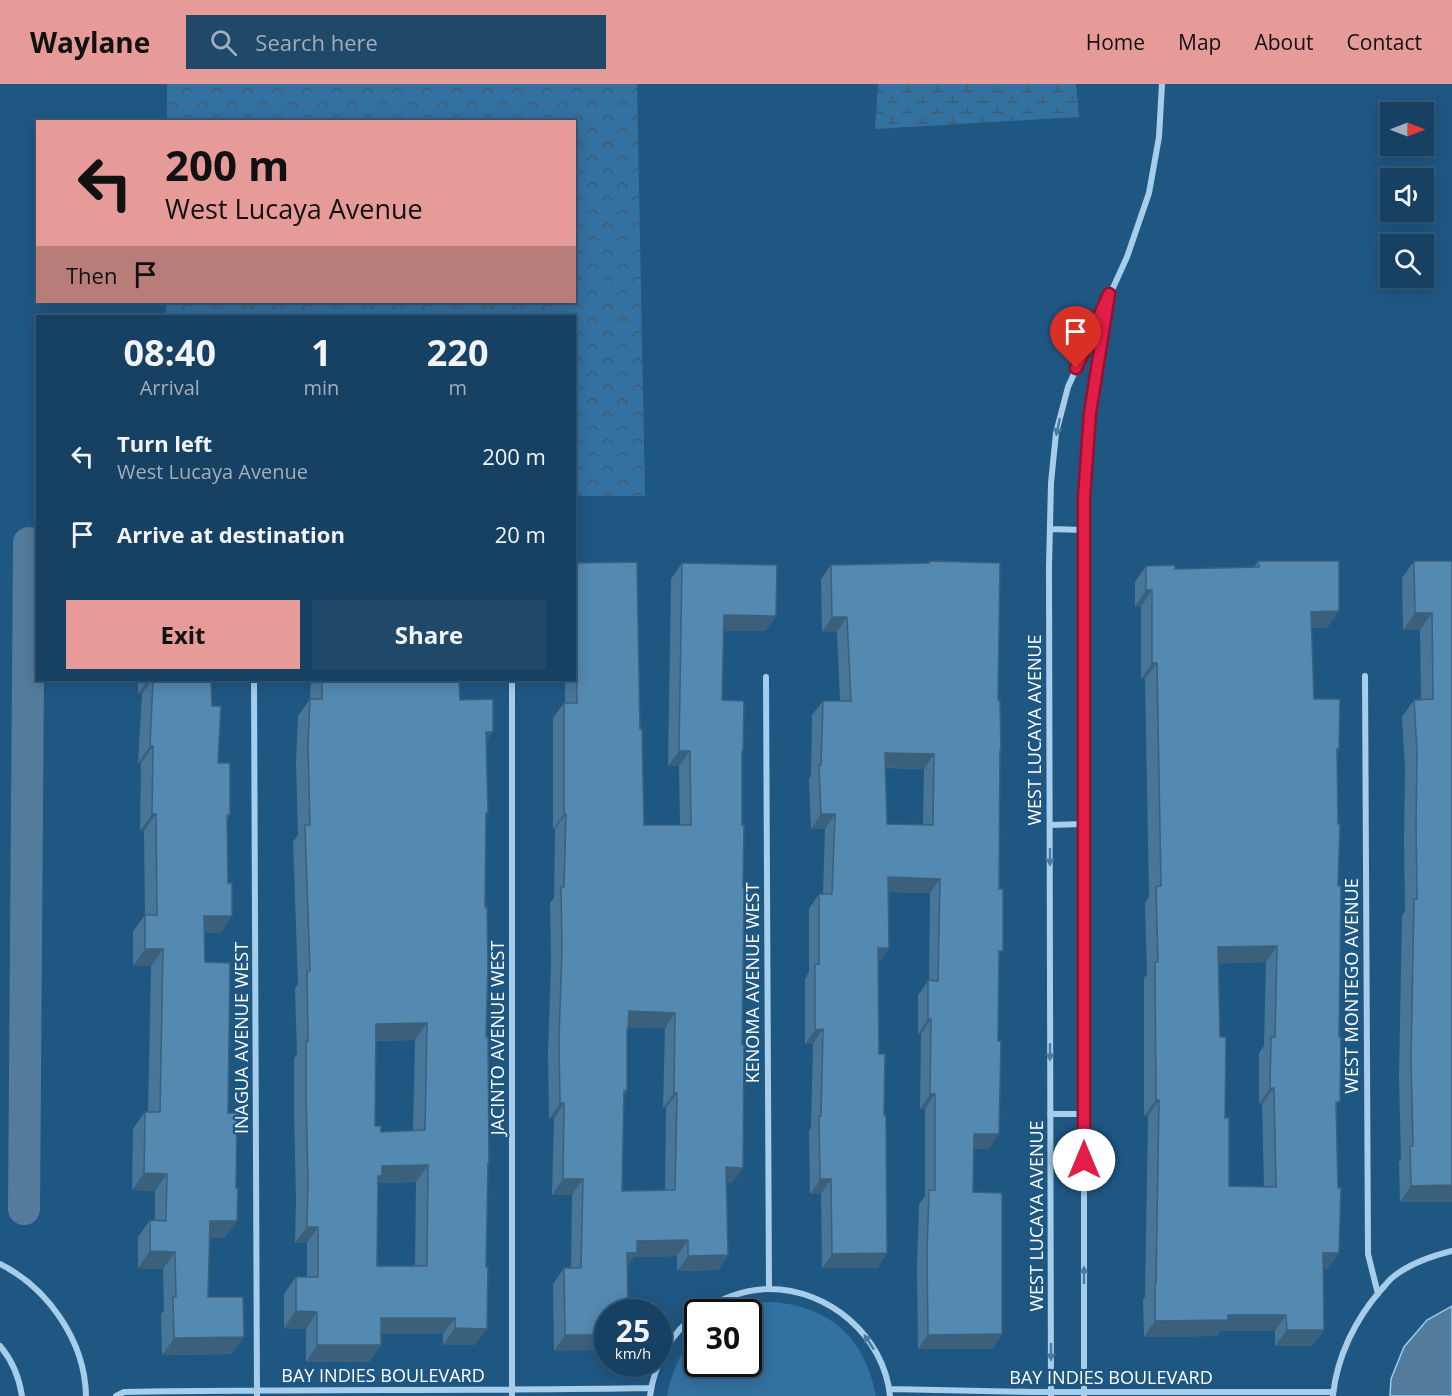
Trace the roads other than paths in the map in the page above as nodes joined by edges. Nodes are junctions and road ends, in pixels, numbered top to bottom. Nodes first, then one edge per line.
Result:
1 (1162, 84) edge
2 (1109, 294) junction
3 (1050, 529) junction
4 (1084, 530) junction
5 (1365, 676) dead end
6 (766, 677) dead end
7 (254, 681) edge
8 (512, 681) edge
9 (1084, 824) junction
10 (1050, 825) junction
11 (1050, 1114) junction
12 (1084, 1114) junction
13 (1452, 1251) edge
14 (0, 1264) edge
15 (769, 1289) junction
16 (1378, 1294) junction
17 (723, 1299) edge
18 (684, 1326) edge
19 (0, 1346) edge
20 (651, 1388) junction
21 (257, 1393) edge
22 (512, 1393) edge
23 (890, 1393) edge
24 (1051, 1394) edge
25 (1084, 1394) edge
26 (1333, 1394) edge
27 (22, 1396) edge
28 (86, 1396) edge
29 (116, 1396) edge
30 (650, 1396) edge

1 - 2 street, WEST LUCAYA AVENUE
2 -> 3 street, WEST LUCAYA AVENUE
2 - 4 street
3 - 4 street
3 - 10 street, WEST LUCAYA AVENUE
4 - 9 street
5 - 16 street, WEST MONTEGO AVENUE
6 - 15 street, KENOMA AVENUE WEST
7 - 21 street, INAGUA AVENUE WEST
8 - 22 street, JACINTO AVENUE WEST
9 - 10 street
9 - 12 street
10 -> 11 street, WEST LUCAYA AVENUE
11 - 12 street
11 -> 24 street, WEST LUCAYA AVENUE
25 -> 12 street
13 - 16 street, BAY INDIES BOULEVARD
14 - 28 street
15 - 17 street, BAY INDIES BOULEVARD
23 -> 15 street, BAY INDIES BOULEVARD
16 - 26 street, BAY INDIES BOULEVARD
18 - 20 street, BAY INDIES BOULEVARD
19 - 27 street
20 - 22 street, BAY INDIES BOULEVARD
20 - 30 street, BAY INDIES BOULEVARD
21 - 22 street, BAY INDIES BOULEVARD
21 - 29 street, BAY INDIES BOULEVARD
23 - 24 street, BAY INDIES BOULEVARD
24 - 25 street, BAY INDIES BOULEVARD
25 - 26 street, BAY INDIES BOULEVARD

